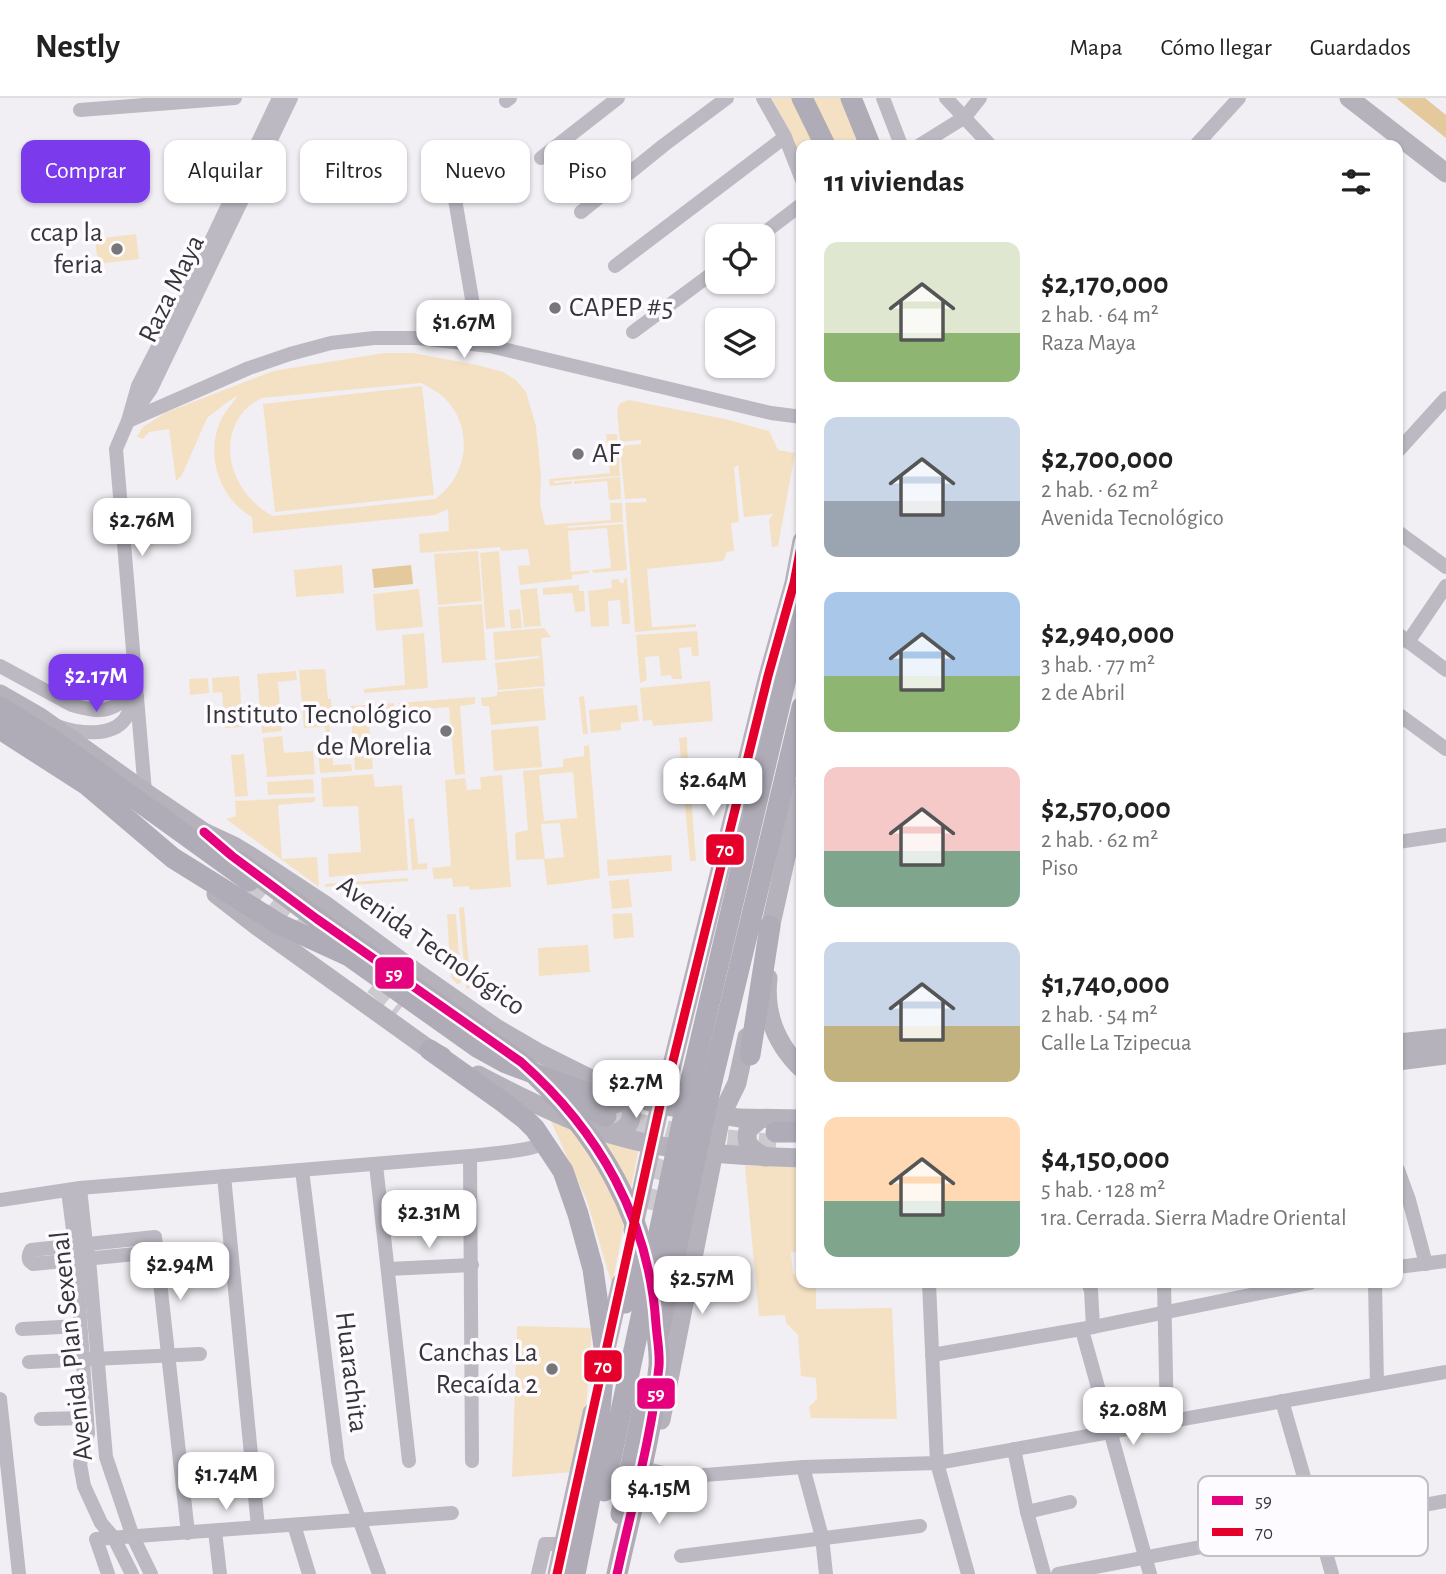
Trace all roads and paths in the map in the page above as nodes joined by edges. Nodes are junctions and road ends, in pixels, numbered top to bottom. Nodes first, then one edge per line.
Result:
1 (235, 98) edge
2 (279, 98) edge
3 (291, 98) edge
4 (618, 98) edge
5 (727, 98) edge
6 (763, 98) edge
7 (803, 98) edge
8 (851, 98) edge
9 (883, 98) edge
10 (946, 98) edge
11 (980, 98) edge
12 (1239, 98) edge
13 (1349, 98) edge
14 (80, 110) dead end
15 (965, 117) junction
16 (785, 137) junction
17 (823, 140) edge
18 (868, 140) edge
19 (899, 140) edge
20 (928, 140) edge
21 (986, 140) edge
22 (1201, 140) edge
23 (541, 158) dead end
24 (796, 165) edge
25 (1446, 173) edge
26 (456, 203) edge
27 (796, 209) edge
28 (581, 212) dead end
29 (775, 225) edge
30 (615, 266) dead end
31 (705, 279) edge
32 (633, 332) dead end
33 (490, 346) junction
34 (1446, 398) edge
35 (796, 416) edge
36 (128, 422) junction
37 (1403, 445) edge
38 (1403, 535) edge
39 (1445, 564) edge
40 (796, 572) edge
41 (1446, 586) edge
42 (1403, 638) edge
43 (796, 639) edge
44 (0, 666) edge
45 (1446, 670) edge
46 (136, 690) junction
47 (0, 694) edge
48 (0, 707) edge
49 (1403, 718) edge
50 (50, 723) junction
51 (0, 729) edge
52 (796, 729) edge
53 (1446, 749) edge
54 (145, 792) junction
55 (796, 810) edge
56 (204, 832) junction
57 (1446, 835) edge
58 (1403, 841) edge
59 (173, 858) junction
60 (249, 881) tunnel mouth
61 (778, 894) junction
62 (770, 926) junction
63 (402, 1007) tunnel mouth
64 (1446, 1038) edge
65 (1403, 1043) edge
66 (430, 1050) junction
67 (750, 1055) dead end
68 (1446, 1055) edge
69 (1403, 1060) edge
70 (796, 1063) edge
71 (671, 1069) junction
72 (702, 1078) junction
73 (660, 1105) junction
74 (615, 1112) junction
75 (721, 1116) junction
76 (796, 1123) edge
77 (796, 1134) edge
78 (765, 1142) junction
79 (545, 1143) junction
80 (651, 1144) junction
81 (796, 1144) edge
82 (713, 1154) junction
83 (796, 1155) edge
84 (470, 1156) junction
85 (376, 1164) junction
86 (302, 1170) junction
87 (224, 1176) junction
88 (1403, 1184) edge
89 (688, 1188) junction
90 (74, 1189) junction
91 (0, 1200) edge
92 (638, 1249) dead end
93 (31, 1250) dead end
94 (81, 1252) junction
95 (1446, 1261) edge
96 (1426, 1264) junction
97 (472, 1265) junction
98 (1403, 1266) edge
99 (388, 1269) junction
100 (929, 1288) edge
101 (1090, 1288) edge
102 (1164, 1288) edge
103 (1286, 1288) edge
104 (1375, 1288) edge
105 (625, 1303) dead end
106 (1164, 1314) junction
107 (80, 1326) junction
108 (22, 1329) dead end
109 (1088, 1329) junction
110 (200, 1354) dead end
111 (605, 1354) junction
112 (932, 1355) junction
113 (168, 1357) junction
114 (98, 1359) junction
115 (83, 1360) junction
116 (29, 1362) dead end
117 (1446, 1372) edge
118 (1377, 1384) junction
119 (0, 1399) edge
120 (1282, 1401) junction
121 (87, 1418) junction
122 (41, 1419) dead end
123 (1167, 1422) junction
124 (1111, 1432) junction
125 (1014, 1449) junction
126 (409, 1461) dead end
127 (472, 1461) dead end
128 (937, 1463) junction
129 (803, 1467) junction
130 (651, 1470) junction
131 (1304, 1476) edge
132 (5, 1492) edge
133 (581, 1492) dead end
134 (1446, 1501) edge
135 (1070, 1502) dead end
136 (1428, 1504) edge
137 (1027, 1512) junction
138 (452, 1513) dead end
139 (359, 1520) junction
140 (293, 1525) junction
141 (920, 1526) dead end
142 (258, 1527) junction
143 (215, 1531) junction
144 (188, 1533) junction
145 (133, 1537) junction
146 (822, 1537) junction
147 (114, 1538) junction
148 (554, 1544) junction
149 (1198, 1548) edge
150 (681, 1556) dead end
151 (1327, 1556) edge
152 (1145, 1558) junction
153 (307, 1571) edge
154 (1066, 1573) edge
155 (19, 1574) edge
156 (108, 1574) edge
157 (132, 1574) edge
158 (151, 1574) edge
159 (220, 1574) edge
160 (379, 1574) edge
161 (538, 1574) edge
162 (558, 1574) edge
163 (564, 1574) edge
164 (575, 1574) edge
165 (586, 1574) edge
166 (608, 1574) edge
167 (617, 1574) edge
168 (628, 1574) edge
169 (827, 1574) edge
170 (968, 1574) edge
171 (1044, 1574) edge
172 (1150, 1574) edge
173 (1332, 1574) edge

1 - 14 street
2 - 36 street, Raza Maya
3 - 36 street, Raza Maya
4 - 23 street
5 - 28 street
6 - 16 street
7 - 17 highway
8 - 18 highway
9 - 19 street
10 - 15 street
11 - 15 street
12 - 22 street
13 - 25 main road
15 - 20 street
15 - 21 street
16 - 24 street
16 - 30 street
26 - 33 street
27 - 29 street
31 - 32 street
33 - 35 street
33 - 36 street
34 - 37 street
36 - 46 street, Raza Maya
38 - 39 street
40 - 71 main road
41 - 42 street
42 - 45 street
43 - 72 highway
44 - 46 street
46 - 50 street, Raza Maya
46 - 54 street, Raza Maya
47 - 50 main road, Avenida Tecnológico
48 - 60 highway
49 - 53 street
50 - 54 main road, Avenida Tecnológico
51 - 59 highway
52 - 72 highway
54 - 56 main road, Avenida Tecnológico
55 - 61 main road
56 - 74 main road, Avenida Tecnológico
56 - 167 highway, bridge
57 - 58 street
59 - 66 main road, Avenida Tecnológico
59 - 74 highway
61 - 62 main road
61 - 70 main road
62 - 67 highway
62 - 75 main road
63 - 74 highway
64 - 65 main road
66 - 74 main road, Avenida Tecnológico
66 - 79 highway
68 - 69 main road
71 - 73 main road
71 - 74 main road
72 - 89 highway, bridge
73 - 74 main road, Avenida Tecnológico
73 - 75 main road, Avenida Tecnológico
73 - 80 main road
74 - 80 main road, Avenida Tecnológico
75 - 78 main road, Avenida Tecnológico
75 - 82 main road
76 - 78 main road
77 - 78 highway
78 - 81 highway
78 - 82 main road, Avenida Tecnológico
78 - 83 main road
78 - 89 main road
79 - 84 street
79 - 111 highway
80 - 82 main road, Avenida Tecnológico
80 - 111 main road
82 - 89 main road
84 - 85 street
84 - 97 street
85 - 86 street
85 - 99 street
86 - 87 street
86 - 139 street, Huarachita
87 - 90 street
87 - 142 street
88 - 96 street
89 - 130 main road
89 - 165 highway
89 - 166 highway
90 - 91 street
90 - 94 street, Avenida Plan Sexenal
92 - 105 highway
93 - 94 street
94 - 107 street, Avenida Plan Sexenal
94 - 113 street
94 - 114 street, Avenida Plan Sexenal
95 - 96 street
96 - 98 street
97 - 99 street
97 - 127 street
99 - 126 street
100 - 112 street
101 - 109 street
102 - 106 street
103 - 106 street
104 - 118 street
106 - 109 street
106 - 123 street
107 - 108 street
107 - 115 street, Avenida Plan Sexenal
109 - 112 street
109 - 124 street
110 - 113 street
111 - 148 main road
111 - 164 highway
112 - 128 street
113 - 114 street
113 - 144 street
114 - 115 street
114 - 145 street, Avenida Plan Sexenal
115 - 116 street
115 - 121 street, Avenida Plan Sexenal
117 - 118 street
118 - 120 street
119 - 132 street
120 - 123 street
120 - 131 street
121 - 122 street
121 - 147 street, Avenida Plan Sexenal
123 - 124 street
124 - 125 street
124 - 152 street
125 - 128 street
125 - 137 street
128 - 129 street
128 - 170 street
129 - 130 street
129 - 146 street
130 - 168 main road
132 - 155 street
133 - 163 highway
134 - 136 street
135 - 137 street
137 - 171 street
138 - 139 street
139 - 140 street
139 - 160 street, Huarachita
140 - 142 street
140 - 153 street
141 - 146 street
142 - 143 street
143 - 144 street
143 - 159 street
144 - 145 street
145 - 147 street
145 - 158 street, Avenida Plan Sexenal
146 - 150 street
146 - 169 street
147 - 156 street
147 - 157 street, Avenida Plan Sexenal
148 - 161 street
148 - 162 main road
149 - 152 street
151 - 173 street
152 - 154 street
152 - 172 street

